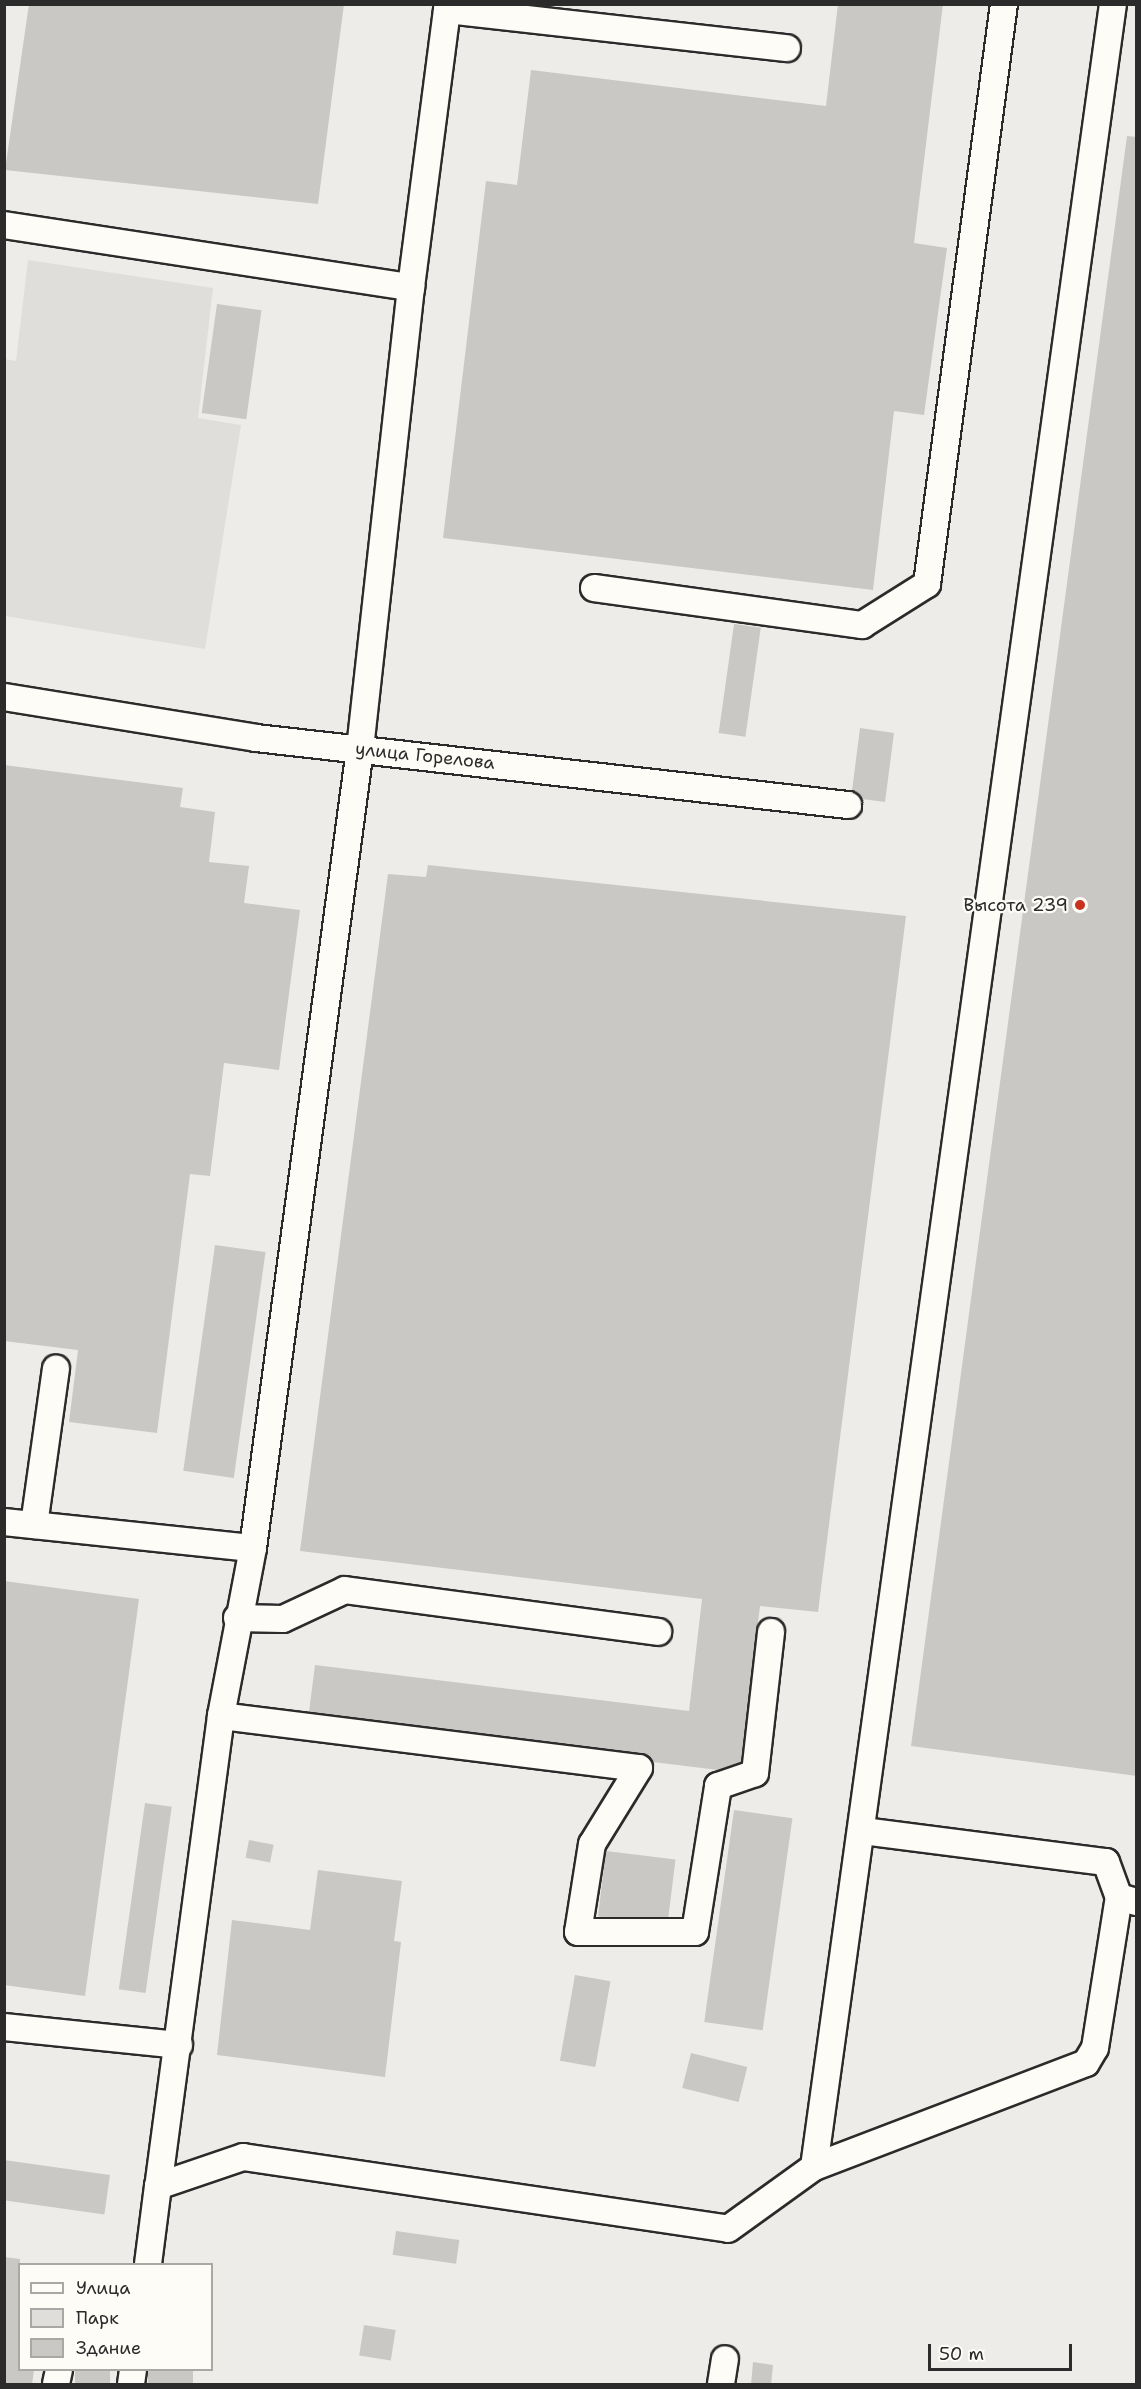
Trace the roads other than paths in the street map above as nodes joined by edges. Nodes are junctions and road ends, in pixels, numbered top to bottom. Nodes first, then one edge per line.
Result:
1 (1004, 4) edge
2 (1113, 4) edge
3 (448, 8) edge
4 (787, 48) dead end
5 (4, 225) edge
6 (411, 287) junction
7 (594, 588) dead end
8 (4, 697) edge
9 (360, 749) junction
10 (848, 805) dead end
11 (56, 1369) dead end
12 (4, 1522) edge
13 (34, 1525) junction
14 (253, 1548) junction
15 (237, 1618) junction
16 (658, 1632) dead end
17 (771, 1632) dead end
18 (221, 1716) junction
19 (863, 1832) junction
20 (1128, 1900) edge
21 (4, 2027) edge
22 (179, 2045) junction
23 (814, 2167) junction
24 (158, 2186) junction
25 (148, 2263) edge
26 (725, 2359) dead end
27 (721, 2385) edge

1 - 7 street
2 - 19 street
3 - 4 street
3 - 6 street
5 - 6 street
6 - 9 street
8 - 9 street, улица Горелова
9 - 10 street, улица Горелова
9 - 14 street
11 - 13 street
12 - 13 street
13 - 14 street
14 - 15 street
15 - 16 street
15 - 18 street
17 - 18 street
18 - 22 street
19 - 20 street
19 - 23 street
20 - 23 street
21 - 22 street
22 - 24 street
23 - 24 street
24 - 25 street
26 - 27 street

